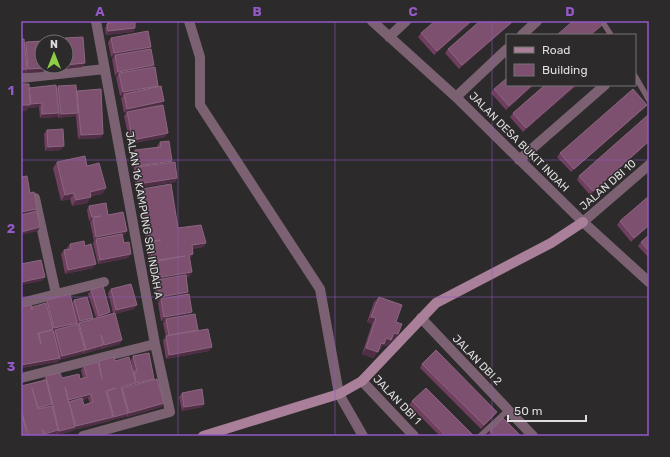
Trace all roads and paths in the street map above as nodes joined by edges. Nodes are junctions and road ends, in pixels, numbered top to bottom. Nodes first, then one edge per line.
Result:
1 (96, 21) edge
2 (189, 21) edge
3 (372, 21) edge
4 (406, 21) edge
5 (537, 21) edge
6 (602, 21) edge
7 (523, 34) edge
8 (610, 34) edge
9 (390, 36) junction
10 (506, 50) edge
11 (105, 69) junction
12 (21, 78) edge
13 (636, 78) edge
14 (604, 86) edge
15 (456, 97) junction
16 (649, 100) edge
17 (519, 160) junction
18 (649, 165) edge
19 (35, 198) edge
20 (583, 222) junction
21 (104, 282) dead end
22 (649, 282) edge
23 (56, 294) junction
24 (21, 303) edge
25 (421, 318) junction
26 (155, 344) junction
27 (21, 378) edge
28 (362, 381) junction
29 (339, 394) junction
30 (508, 410) junction
31 (83, 436) edge
32 (203, 436) edge
33 (362, 436) edge
34 (414, 436) edge
35 (480, 436) edge
36 (533, 436) edge

1 - 11 street, JALAN 16 KAMPUNG SRI INDAH A
2 - 29 street
3 - 9 street, JALAN DESA BUKIT INDAH
4 - 9 street
5 - 7 street
6 - 8 lane
9 - 15 street, JALAN DESA BUKIT INDAH
10 - 15 street
11 - 12 street
11 - 26 street, JALAN 16 KAMPUNG SRI INDAH A
13 - 16 lane
14 - 17 street
15 - 17 street, JALAN DESA BUKIT INDAH
17 - 20 street, JALAN DESA BUKIT INDAH
18 - 20 street, JALAN DBI 10
19 - 23 street
20 - 22 street, JALAN DESA BUKIT INDAH
20 - 25 street
21 - 23 street
23 - 24 street
25 - 28 street
25 - 30 street, JALAN DBI 2
26 - 27 street
26 - 31 street, JALAN 16 KAMPUNG SRI INDAH A
28 - 29 street
28 - 34 street, JALAN DBI 1
29 - 32 street
29 - 33 street
30 - 35 lane
30 - 36 street, JALAN DBI 2

